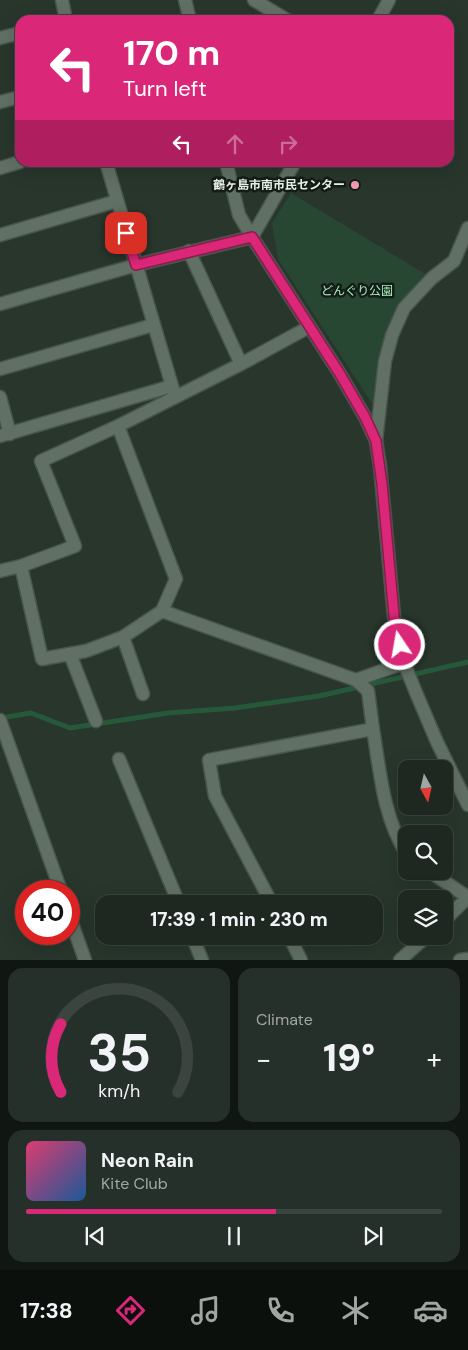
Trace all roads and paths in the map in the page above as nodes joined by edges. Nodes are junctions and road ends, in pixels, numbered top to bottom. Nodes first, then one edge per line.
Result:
1 (62, 0) edge
2 (185, 0) edge
3 (254, 0) edge
4 (389, 0) edge
5 (65, 15) edge
6 (189, 15) edge
7 (279, 15) edge
8 (381, 15) edge
9 (15, 34) edge
10 (0, 38) edge
11 (15, 98) edge
12 (0, 102) edge
13 (15, 164) edge
14 (107, 167) edge
15 (227, 167) edge
16 (292, 167) edge
17 (0, 168) edge
18 (117, 201) junction
19 (468, 228) edge
20 (0, 235) edge
21 (252, 237) junction
22 (189, 251) junction
23 (136, 265) junction
24 (0, 304) edge
25 (153, 325) junction
26 (308, 327) junction
27 (241, 364) junction
28 (0, 369) edge
29 (174, 391) junction
30 (0, 397) edge
31 (118, 426) junction
32 (5, 435) edge
33 (376, 441) junction
34 (21, 566) junction
35 (0, 571) edge
36 (162, 610) junction
37 (123, 637) junction
38 (70, 654) junction
39 (404, 663) junction
40 (356, 680) junction
41 (143, 694) dead end
42 (0, 720) edge
43 (96, 721) dead end
44 (373, 729) junction
45 (119, 759) dead end
46 (468, 805) edge
47 (398, 839) edge
48 (57, 880) edge
49 (442, 880) edge
50 (175, 895) edge
51 (267, 895) edge
52 (453, 912) edge
53 (80, 945) edge
54 (196, 945) edge
55 (294, 945) edge
56 (417, 945) edge
57 (468, 959) edge
58 (85, 960) edge
59 (202, 960) edge
60 (301, 960) edge
61 (400, 960) edge
62 (460, 960) edge

1 - 5 street
2 - 6 street
3 - 7 street
4 - 8 street
9 - 10 street
11 - 12 street
13 - 17 street
14 - 18 street
15 - 21 street
16 - 21 street
18 - 20 street
18 - 23 street
19 - 33 street
21 - 22 street
21 - 26 street
22 - 23 street
22 - 27 street
23 - 24 street
23 - 25 street
25 - 28 street
25 - 29 street
26 - 27 street
26 - 33 street
27 - 29 street
29 - 31 street
29 - 32 street
30 - 32 street
31 - 34 street
31 - 36 street
33 - 39 street
34 - 35 street
34 - 38 street
36 - 37 street
36 - 40 street
37 - 38 street
37 - 41 street
38 - 43 street
39 - 40 street
39 - 46 street
40 - 44 street
42 - 48 street
44 - 47 street
44 - 51 street
45 - 50 street
49 - 52 street
53 - 58 street
54 - 59 street
55 - 60 street
56 - 61 street
57 - 62 street

